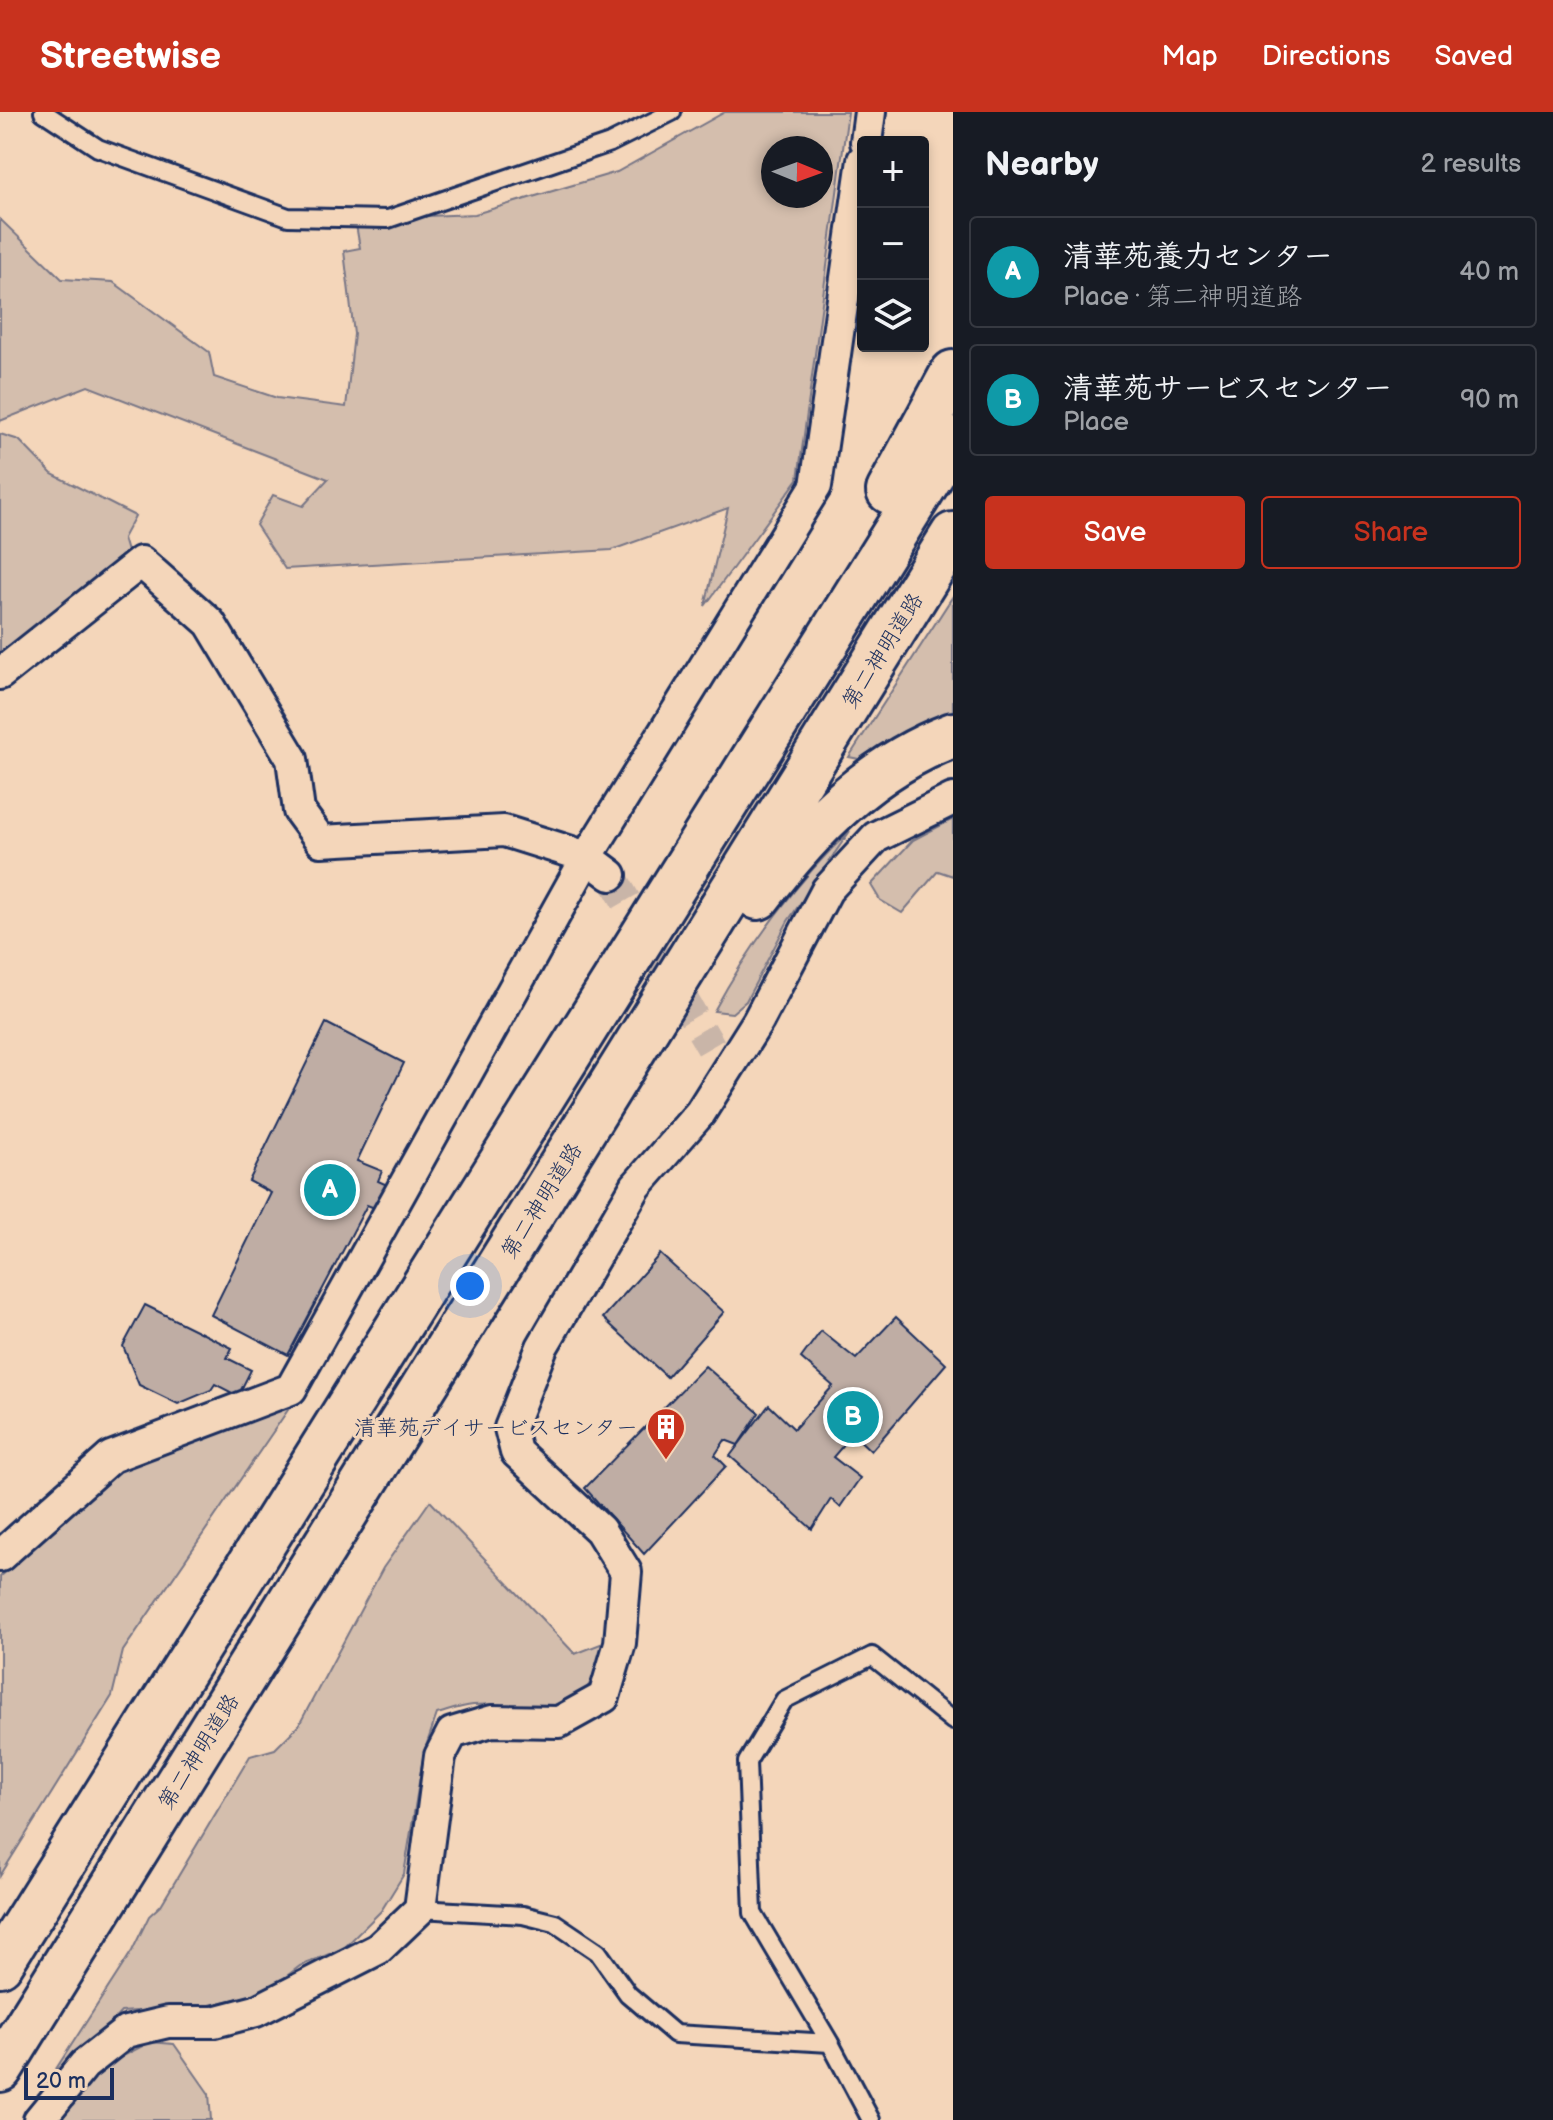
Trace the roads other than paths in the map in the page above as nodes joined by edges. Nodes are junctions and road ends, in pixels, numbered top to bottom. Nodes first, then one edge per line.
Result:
1 (43, 112) edge
2 (672, 112) edge
3 (870, 112) edge
4 (867, 136) edge
5 (857, 202) edge
6 (953, 373) edge
7 (953, 440) edge
8 (953, 535) edge
9 (0, 674) edge
10 (953, 735) edge
11 (953, 799) edge
12 (688, 863) junction
13 (599, 866) junction
14 (692, 957) junction
15 (0, 1556) edge
16 (953, 1721) edge
17 (420, 1909) junction
18 (0, 1964) edge
19 (830, 2043) junction
20 (0, 2069) edge
21 (39, 2120) edge
22 (871, 2120) edge

1 - 2 lane
3 - 4 street
5 - 13 street
6 - 12 highway
7 - 12 highway
8 - 14 highway, 第二神明道路
9 - 13 street
10 - 14 highway
11 - 17 street
12 - 18 highway
13 - 15 street
14 - 20 highway, 第二神明道路
16 - 19 lane
17 - 19 lane
17 - 21 street
19 - 22 lane

